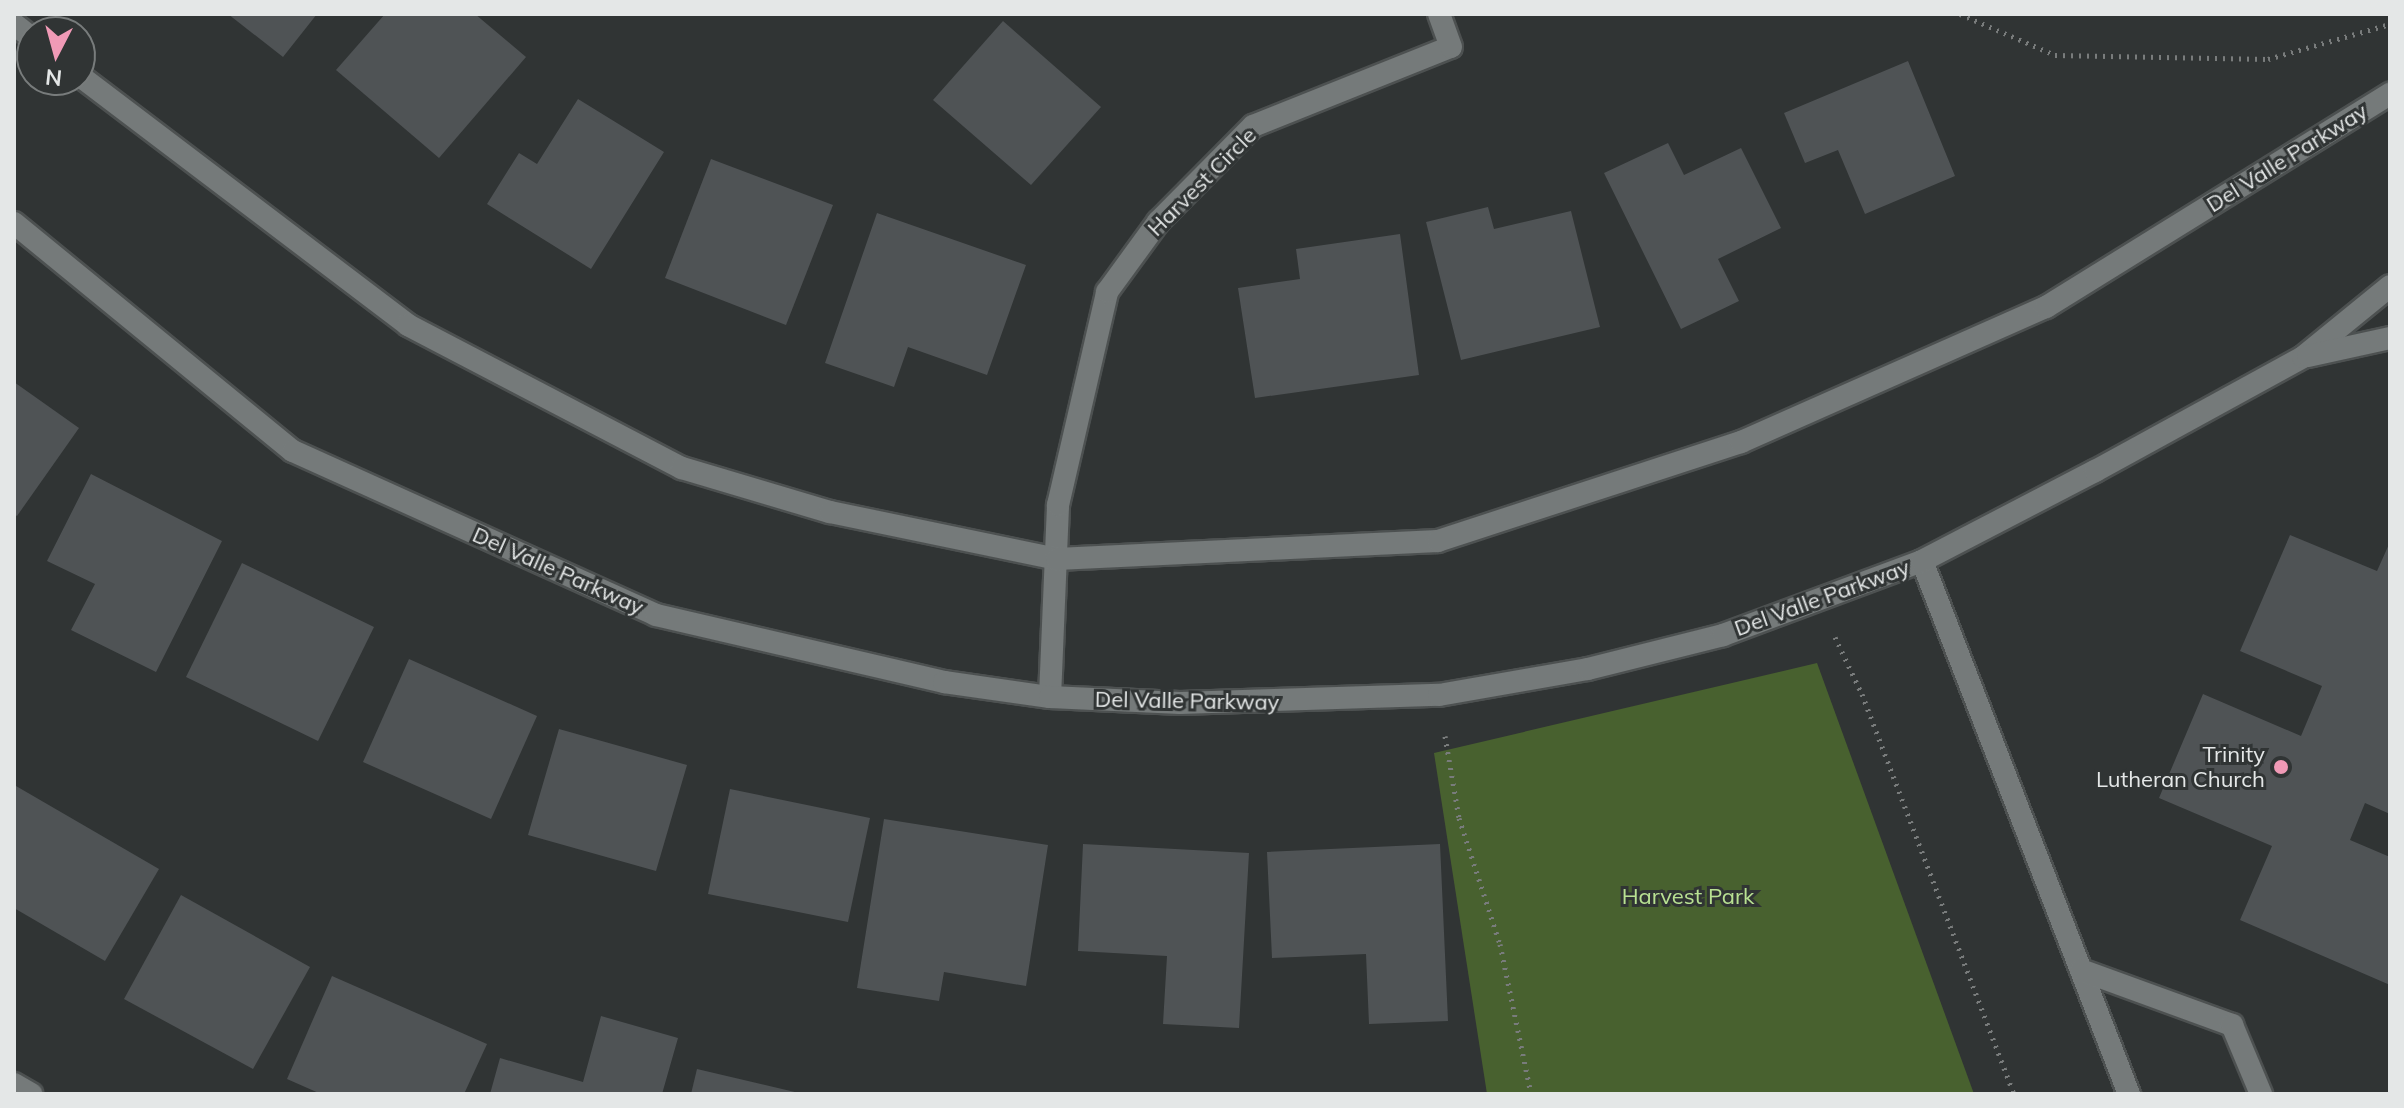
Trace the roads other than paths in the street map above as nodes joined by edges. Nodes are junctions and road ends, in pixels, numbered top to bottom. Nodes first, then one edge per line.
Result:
1 (1439, 14) edge
2 (96, 88) edge
3 (2390, 94) edge
4 (14, 223) edge
5 (2390, 286) edge
6 (2390, 338) edge
7 (2303, 357) junction
8 (1057, 559) junction
9 (1922, 561) junction
10 (1050, 697) junction
11 (2081, 970) junction
12 (14, 1084) edge
13 (31, 1094) edge
14 (2129, 1094) edge
15 (2261, 1094) edge

1 - 8 main road, Harvest Circle
2 - 8 main road, Del Valle Parkway
3 - 8 main road, Del Valle Parkway
4 - 10 main road, Del Valle Parkway
5 - 7 main road, Del Valle Parkway
6 - 7 main road
7 - 9 main road, Del Valle Parkway
8 - 10 main road
9 - 10 main road, Del Valle Parkway
9 - 11 main road
11 - 14 main road
11 - 15 main road
12 - 13 main road

